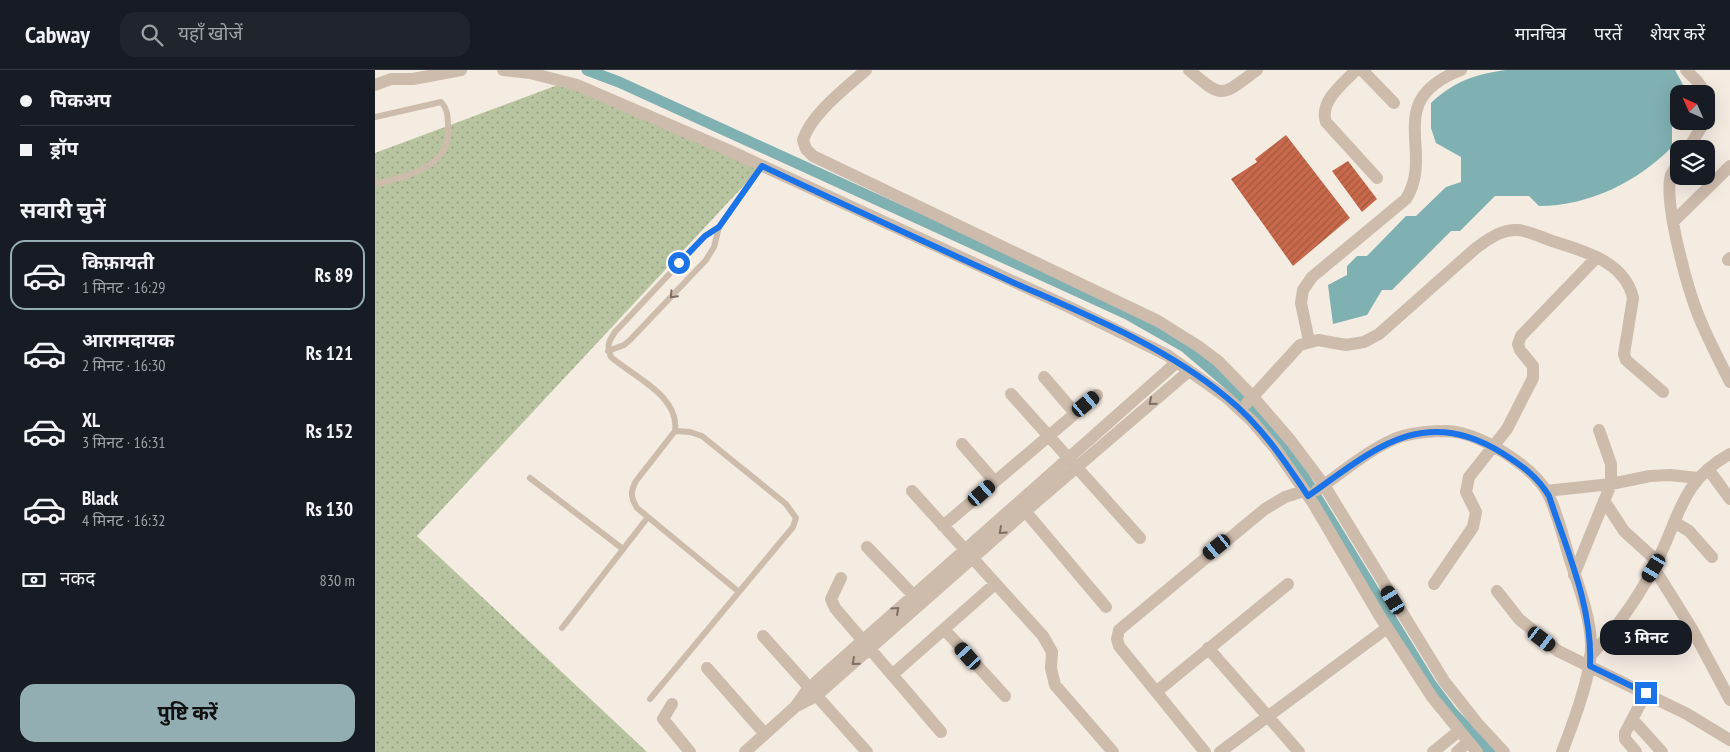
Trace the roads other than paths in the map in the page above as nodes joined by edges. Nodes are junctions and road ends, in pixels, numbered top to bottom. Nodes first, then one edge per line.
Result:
1 (461, 70) edge
2 (503, 70) edge
3 (1189, 70) edge
4 (1257, 70) edge
5 (1356, 70) edge
6 (1362, 70) edge
7 (1461, 70) edge
8 (1686, 70) edge
9 (861, 72) edge
10 (390, 74) edge
11 (375, 85) edge
12 (1700, 85) edge
13 (1394, 103) dead end
14 (375, 118) edge
15 (762, 166) junction
16 (1730, 166) edge
17 (1377, 178) dead end
18 (375, 184) edge
19 (1670, 185) edge
20 (1674, 221) junction
21 (719, 227) junction
22 (1597, 257) junction
23 (1309, 341) junction
24 (608, 351) junction
25 (1177, 362) junction
26 (1189, 371) junction
27 (1044, 377) dead end
28 (1730, 382) edge
29 (1663, 392) dead end
30 (1011, 394) dead end
31 (1097, 395) dead end
32 (1247, 403) junction
33 (1075, 413) junction
34 (1599, 430) dead end
35 (675, 431) junction
36 (1049, 436) junction
37 (962, 444) dead end
38 (1493, 447) junction
39 (1730, 454) edge
40 (1074, 462) junction
41 (1703, 473) junction
42 (531, 478) dead end
43 (995, 482) junction
44 (1611, 484) junction
45 (912, 491) dead end
46 (1313, 491) junction
47 (1546, 491) junction
48 (1730, 499) edge
49 (1605, 502) junction
50 (1022, 507) junction
51 (648, 517) junction
52 (1674, 522) junction
53 (943, 526) junction
54 (1140, 538) dead end
55 (867, 547) dead end
56 (623, 549) junction
57 (968, 554) junction
58 (1712, 557) dead end
59 (1655, 565) junction
60 (1575, 575) junction
61 (841, 578) dead end
62 (995, 584) junction
63 (1288, 584) dead end
64 (1434, 584) dead end
65 (1497, 591) dead end
66 (739, 592) junction
67 (917, 599) junction
68 (1107, 607) dead end
69 (562, 628) dead end
70 (1387, 628) junction
71 (944, 629) junction
72 (763, 636) dead end
73 (867, 644) junction
74 (1208, 648) junction
75 (1590, 661) junction
76 (707, 668) dead end
77 (892, 675) junction
78 (813, 692) junction
79 (1156, 692) junction
80 (1646, 693) junction
81 (1005, 696) dead end
82 (650, 699) dead end
83 (1730, 700) edge
84 (672, 704) dead end
85 (1269, 715) junction
86 (1633, 720) junction
87 (1459, 731) junction
88 (941, 732) dead end
89 (765, 734) junction
90 (1730, 740) edge
91 (1468, 742) junction
92 (1110, 751) edge
93 (690, 752) edge
94 (745, 752) edge
95 (867, 752) edge
96 (1205, 752) edge
97 (1220, 752) edge
98 (1299, 752) edge
99 (1433, 752) edge
100 (1457, 752) edge
101 (1477, 752) edge
102 (1504, 752) edge
103 (1562, 752) edge
104 (1636, 752) edge
105 (1662, 752) edge

1 - 10 street
2 - 15 street
3 - 4 street
5 - 17 street
6 - 13 street
7 - 23 street
8 - 12 street
9 - 32 street
10 - 11 street
14 - 18 lane
15 - 21 lane
15 - 25 street
16 - 20 street
19 - 20 street
20 - 28 street
21 - 24 lane
21 -> 24 lane
22 - 23 street
22 - 29 street
22 - 38 street
23 - 32 street
24 - 35 lane
25 - 26 street
25 - 40 street
26 - 32 street
26 -> 40 street
27 - 33 street
30 - 36 street
31 - 33 street
32 - 46 street
32 - 46 street
33 - 36 street
34 - 44 street
35 - 51 lane
35 - 66 lane
36 - 40 street
36 - 43 street
37 - 43 street
38 - 46 street
38 - 47 street
38 - 64 street
39 - 41 street
40 - 50 street
40 - 54 street
41 - 44 street
41 - 48 street
41 - 52 street
42 - 56 lane
43 - 53 street
44 - 47 street
44 - 49 street
45 - 53 street
46 - 70 street
46 - 79 street
46 - 102 street
47 - 60 street
49 - 59 street
49 - 60 street
50 - 57 street
50 - 68 street
51 - 56 lane
51 - 66 lane
52 - 58 street
52 - 59 street
53 - 57 street
55 - 67 street
56 - 69 lane
57 - 62 street
57 - 67 street
59 - 75 street
59 - 83 street
60 - 75 street
61 - 73 street
62 - 71 street
62 - 92 street
63 - 74 street
65 - 75 street
66 - 82 lane
67 - 73 street
70 - 85 street
70 - 87 street
71 - 77 street
71 - 81 street
72 - 78 street
73 - 77 street
73 - 78 street
74 - 79 street
74 - 85 street
75 - 80 street
75 - 103 street
76 - 89 street
77 - 88 street
78 - 89 street
78 - 95 street
79 - 96 street
80 - 86 street
80 - 90 street
84 - 93 street
85 - 97 street
85 - 98 street
86 - 104 street
86 - 105 street
87 - 91 street
87 - 99 street
89 - 94 street
91 - 100 street
91 - 101 street

